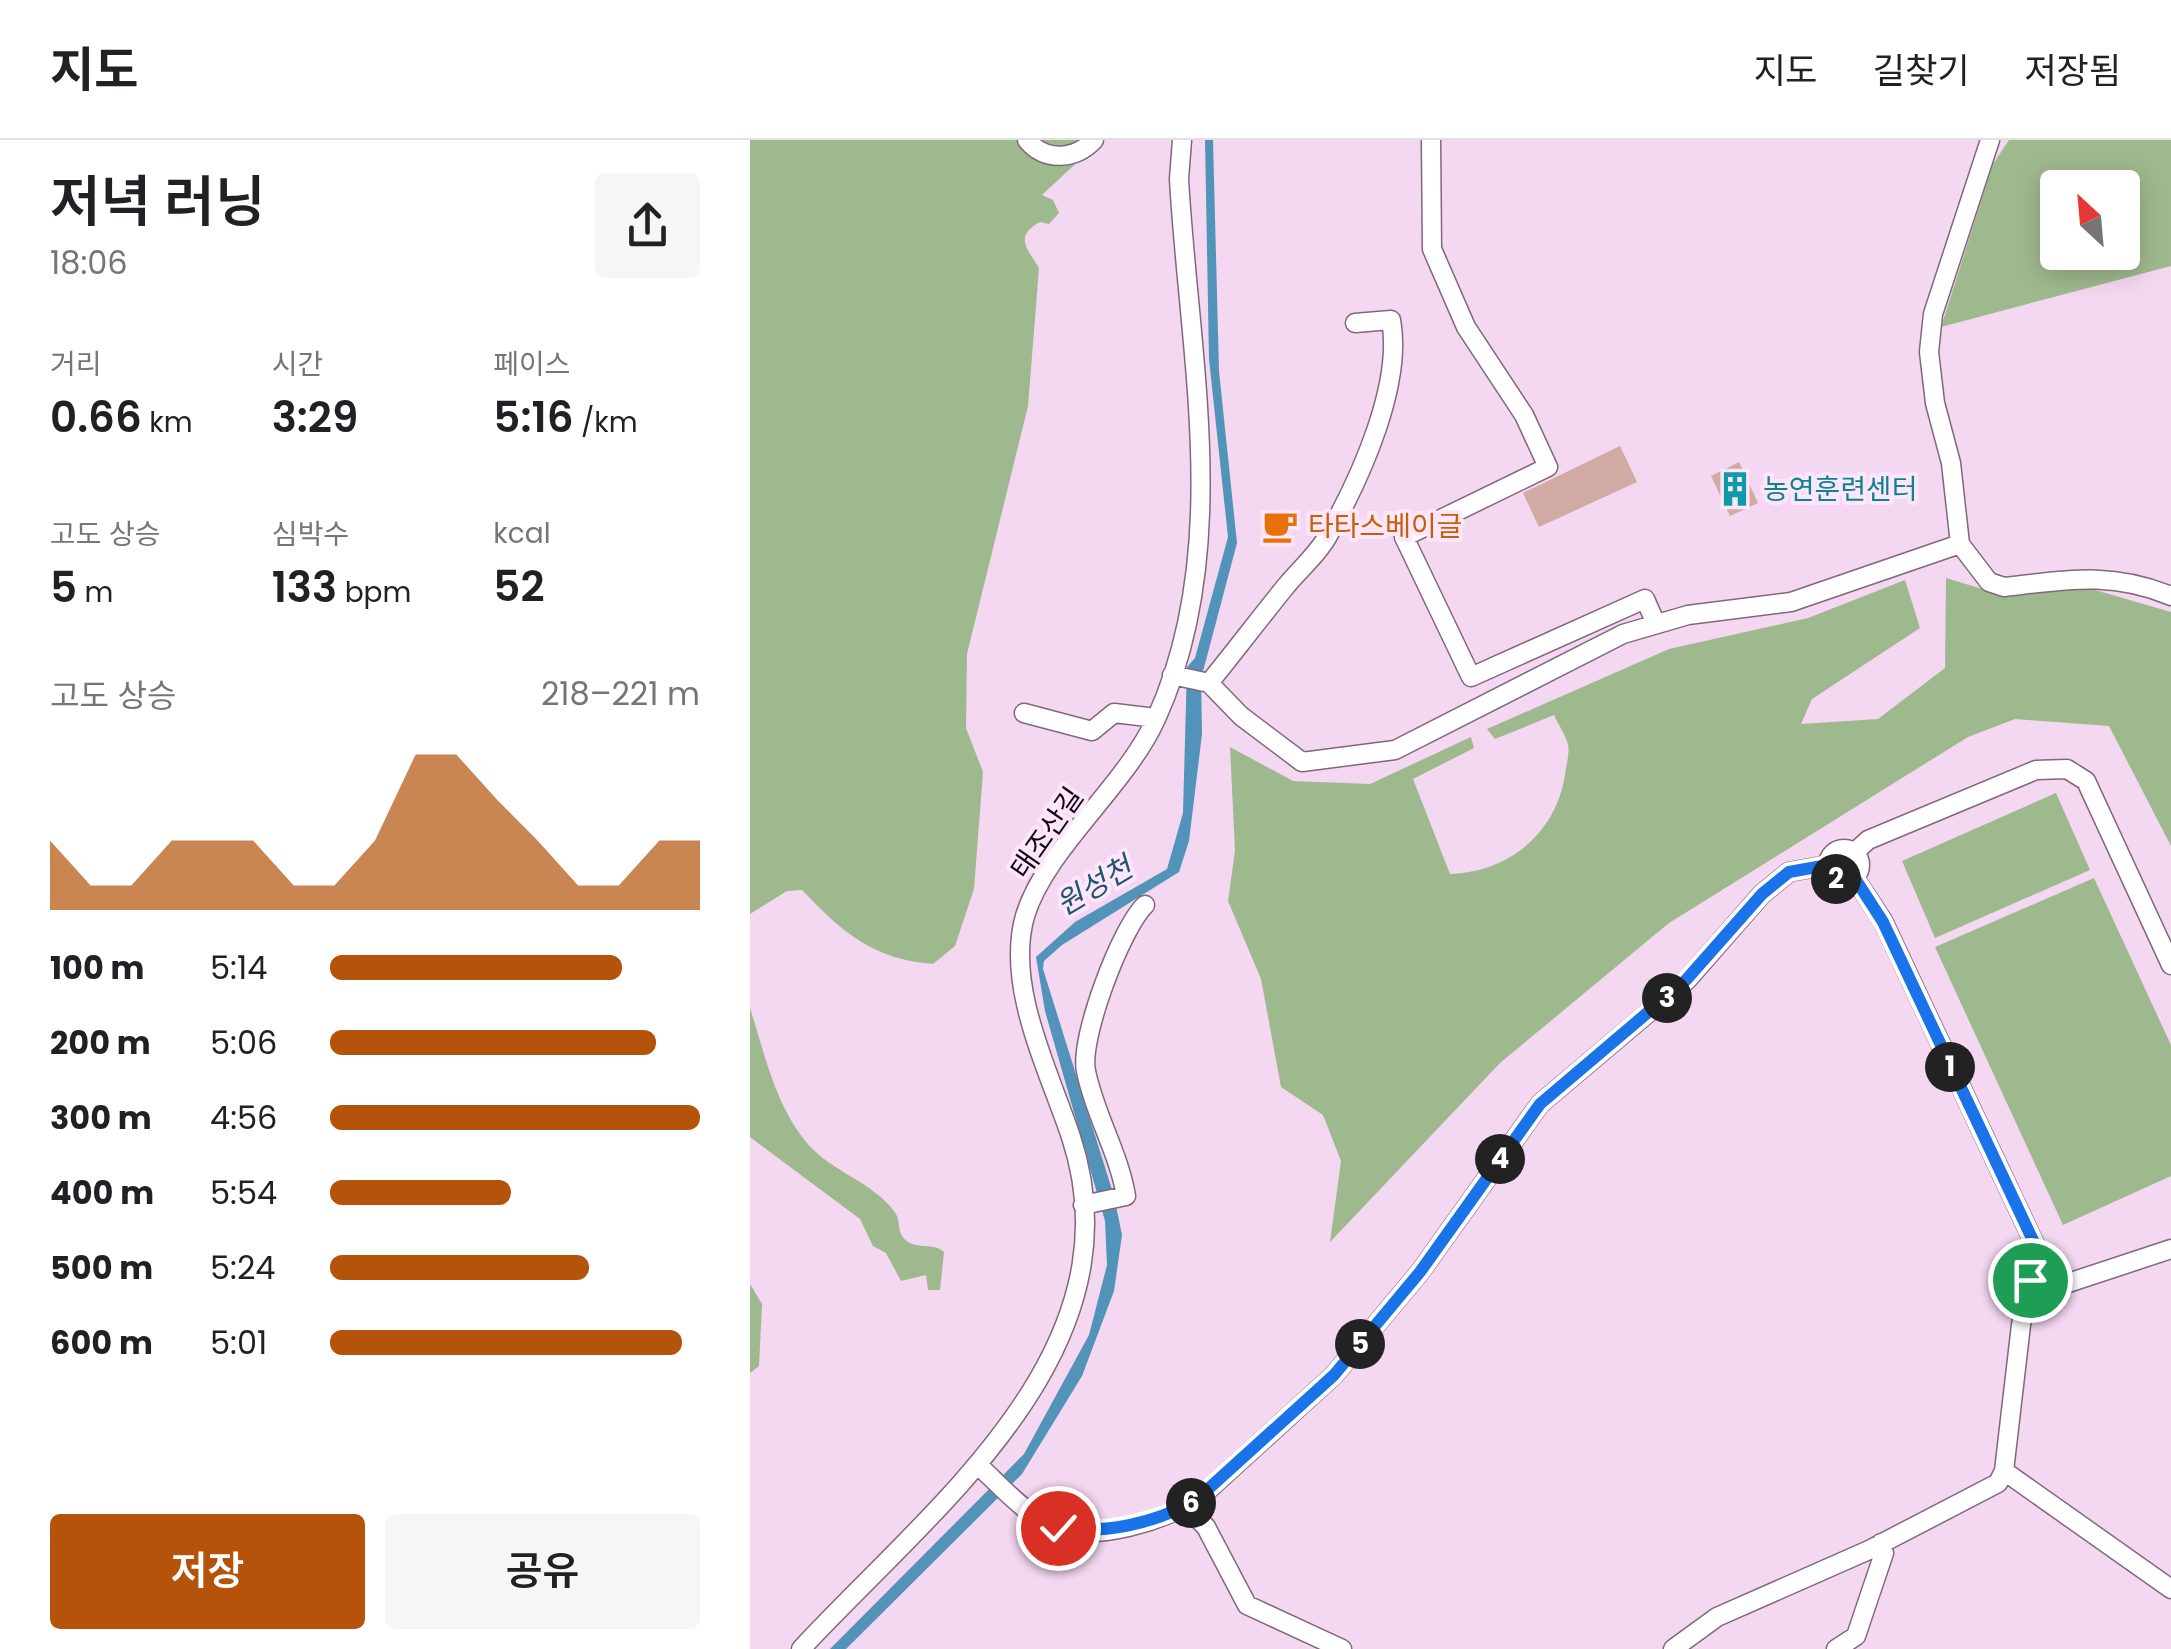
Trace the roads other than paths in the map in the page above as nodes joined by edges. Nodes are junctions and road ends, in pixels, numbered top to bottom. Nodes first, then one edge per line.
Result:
1 (1028, 140) edge
2 (1094, 140) edge
3 (1182, 140) edge
4 (1430, 140) edge
5 (1990, 140) edge
6 (1355, 323) dead end
7 (1960, 544) junction
8 (2171, 596) edge
9 (1656, 624) junction
10 (1176, 677) junction
11 (1206, 683) junction
12 (1024, 713) dead end
13 (1156, 718) junction
14 (1855, 852) junction
15 (1828, 865) junction
16 (1854, 877) junction
17 (1145, 905) dead end
18 (2171, 965) edge
19 (1089, 1203) junction
20 (2171, 1249) edge
21 (2030, 1280) junction
22 (986, 1472) junction
23 (2004, 1472) junction
24 (1185, 1506) junction
25 (1881, 1544) junction
26 (2171, 1589) edge
27 (801, 1649) edge
28 (1342, 1649) edge
29 (1673, 1649) edge
30 (1836, 1649) edge

1 - 2 street
3 - 10 street, 태조산길
4 - 9 street
5 - 7 street
6 - 11 street
7 - 8 street
7 - 9 street
9 - 11 street
10 - 11 street
10 - 13 street, 태조산길
12 - 13 street
13 - 19 street, 태조산길
14 - 15 street
14 - 16 street
14 - 18 street
15 - 16 street
15 - 24 street
16 - 21 street
17 - 19 street
19 - 22 street, 태조산길
20 - 21 street
21 - 23 street
22 - 24 street
22 - 27 street, 태조산길
23 - 25 street
23 - 26 street
24 - 28 street
25 - 29 street
25 - 30 street

